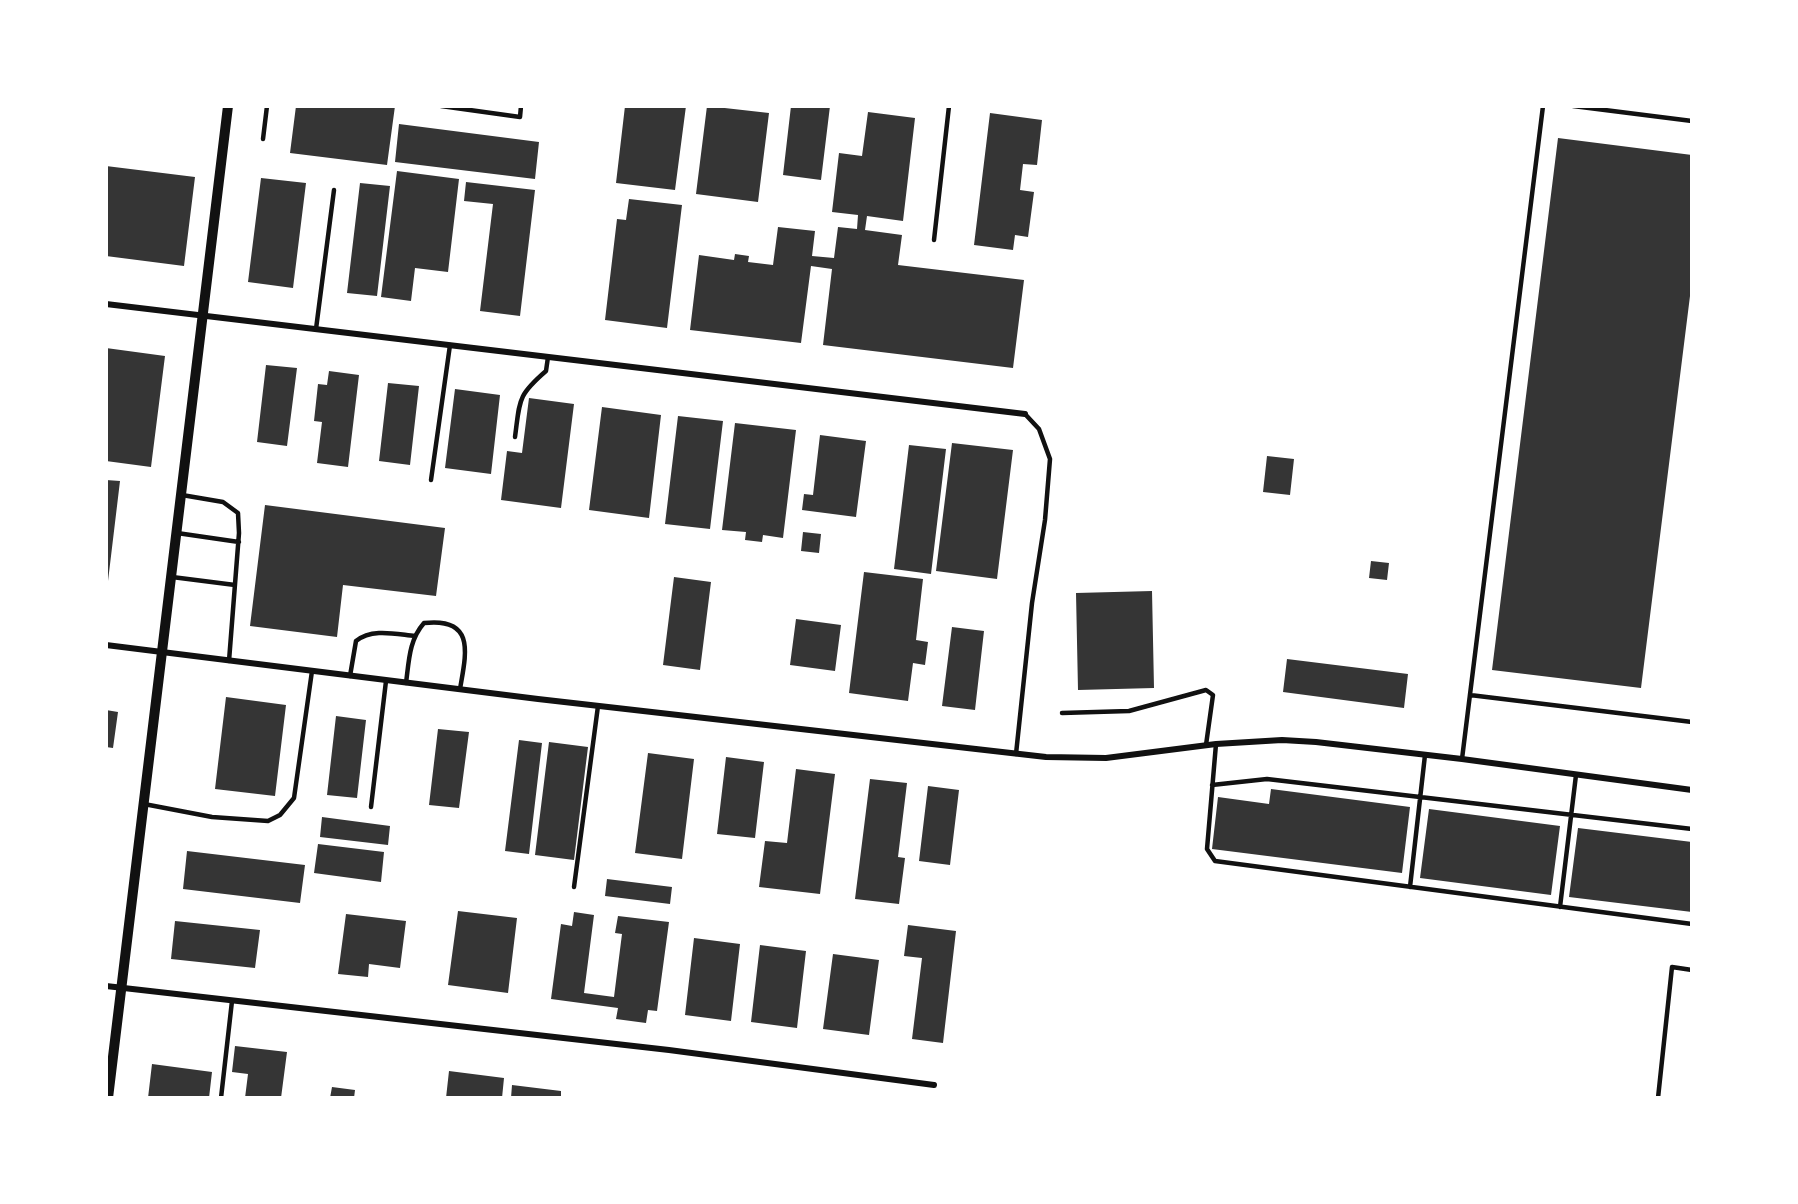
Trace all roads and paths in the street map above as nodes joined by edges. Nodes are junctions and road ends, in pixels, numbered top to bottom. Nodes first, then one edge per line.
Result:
1 (228, 106) edge
2 (267, 106) edge
3 (441, 106) edge
4 (522, 106) edge
5 (949, 106) edge
6 (1543, 106) edge
7 (1573, 106) edge
8 (1624, 110) edge
9 (1692, 121) edge
10 (263, 139) dead end
11 (334, 190) dead end
12 (934, 240) dead end
13 (106, 304) edge
14 (203, 316) junction
15 (316, 329) junction
16 (450, 345) junction
17 (548, 357) junction
18 (1025, 414) joint
19 (515, 437) dead end
20 (431, 480) dead end
21 (182, 495) junction
22 (177, 534) junction
23 (239, 542) junction
24 (172, 577) junction
25 (235, 585) junction
26 (415, 636) junction
27 (106, 645) edge
28 (162, 652) junction
29 (229, 661) junction
30 (312, 671) junction
31 (350, 676) junction
32 (386, 681) junction
33 (406, 683) junction
34 (460, 689) junction
35 (1470, 695) junction
36 (598, 706) junction
37 (1062, 713) dead end
38 (1692, 722) edge
39 (1216, 744) junction
40 (1206, 745) junction
41 (1016, 754) junction
42 (1425, 755) junction
43 (1462, 759) junction
44 (1576, 775) junction
45 (1212, 785) junction
46 (1692, 790) edge
47 (1421, 796) junction
48 (144, 804) junction
49 (371, 807) dead end
50 (1572, 815) junction
51 (1692, 829) edge
52 (574, 887) dead end
53 (1410, 887) junction
54 (1560, 907) junction
55 (1692, 924) edge
56 (1692, 970) edge
57 (106, 986) edge
58 (122, 988) junction
59 (232, 1000) junction
60 (934, 1084) dead end
61 (108, 1098) edge
62 (221, 1098) edge
63 (1658, 1098) edge

1 - 14 street
2 - 10 lane
3 - 4 lane
5 - 12 lane
6 - 35 lane
7 - 8 lane
8 - 9 lane
11 - 15 lane
13 - 14 street
14 - 15 street
14 - 21 street
15 - 16 street
16 - 17 street
16 - 20 lane
17 - 18 street
17 - 19 lane
18 - 41 lane
21 - 22 street
21 - 23 lane
22 - 23 lane
22 - 24 street
23 - 25 lane
24 - 25 lane
24 - 28 street
25 - 29 lane
26 - 31 lane
26 - 33 lane
26 - 34 lane
27 - 28 street
28 - 29 street
28 - 48 street
29 - 30 street
30 - 31 street
30 - 48 lane
31 - 32 street
32 - 33 street
32 - 49 lane
33 - 34 street
34 - 36 street
35 - 38 lane
35 - 43 lane
36 - 41 street
36 - 52 lane
37 - 40 lane
39 - 40 street
39 - 42 street
39 - 45 lane
40 - 41 street
42 - 43 street
42 - 47 lane
43 - 44 street
44 - 46 street
44 - 50 lane
45 - 47 lane
45 - 53 lane
47 - 50 lane
47 - 53 lane
48 - 58 street
50 - 51 lane
50 - 54 lane
53 - 54 lane
54 - 55 lane
56 - 63 lane
57 - 58 street
58 - 59 street
58 - 61 street
59 - 60 street
59 - 62 lane

